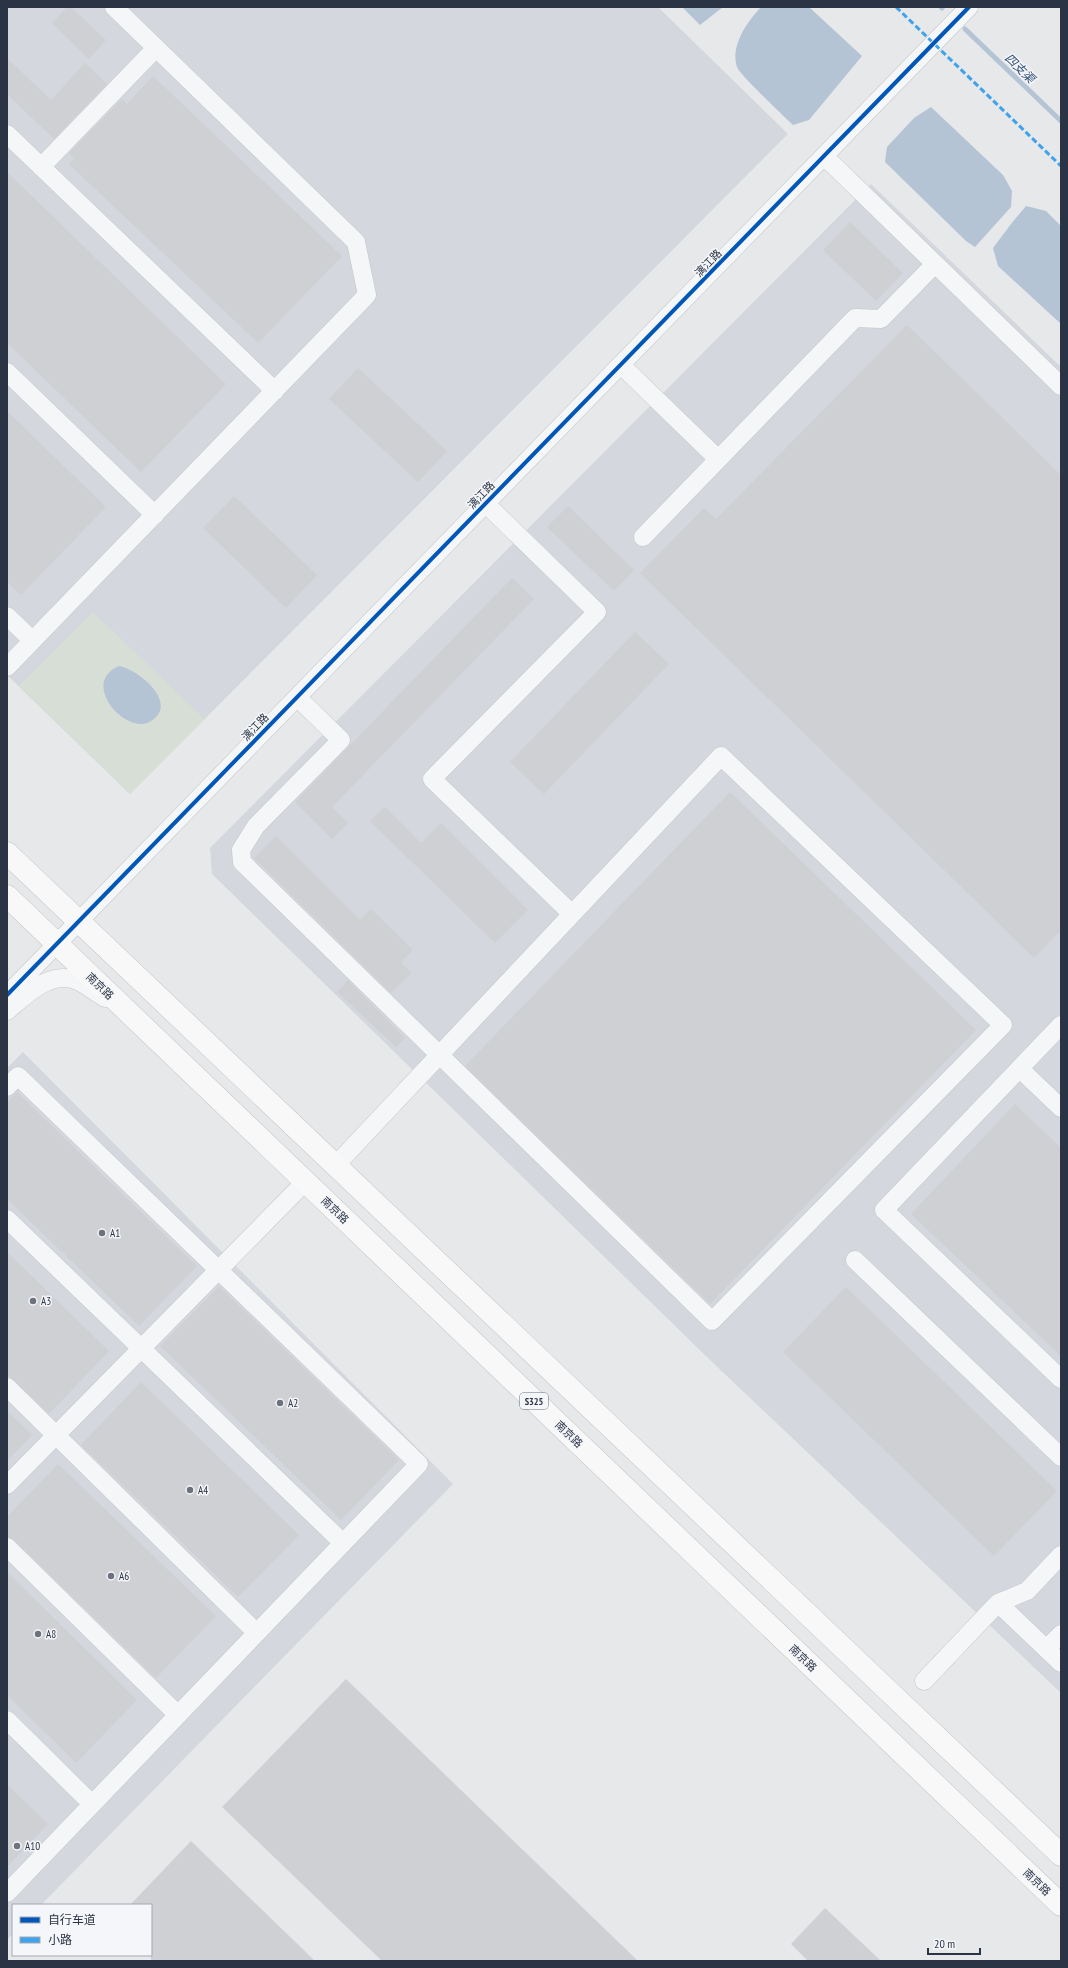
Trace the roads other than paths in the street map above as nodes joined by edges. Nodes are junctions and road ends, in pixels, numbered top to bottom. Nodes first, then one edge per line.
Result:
1 (114, 7) edge
2 (969, 7) edge
3 (156, 48) junction
4 (7, 134) edge
5 (824, 156) junction
6 (41, 166) junction
7 (935, 264) junction
8 (621, 365) junction
9 (7, 372) edge
10 (1061, 386) edge
11 (275, 391) junction
12 (718, 459) junction
13 (485, 503) junction
14 (155, 514) junction
15 (643, 536) dead end
16 (7, 616) edge
17 (32, 640) junction
18 (7, 667) edge
19 (297, 697) junction
20 (7, 854) edge
21 (7, 896) edge
22 (572, 914) junction
23 (78, 921) junction
24 (56, 944) junction
25 (7, 995) edge
26 (7, 1011) edge
27 (131, 1015) junction
28 (1061, 1025) edge
29 (439, 1055) junction
30 (1020, 1069) junction
31 (7, 1087) edge
32 (1061, 1108) edge
33 (335, 1166) junction
34 (305, 1182) junction
35 (7, 1219) edge
36 (855, 1260) dead end
37 (219, 1270) junction
38 (141, 1349) junction
39 (1061, 1379) edge
40 (7, 1387) edge
41 (56, 1435) junction
42 (1061, 1457) edge
43 (7, 1485) edge
44 (343, 1543) junction
45 (7, 1547) edge
46 (1061, 1555) edge
47 (998, 1603) junction
48 (257, 1633) junction
49 (1061, 1634) edge
50 (1046, 1649) junction
51 (1061, 1664) edge
52 (924, 1681) dead end
53 (178, 1715) junction
54 (7, 1720) edge
55 (92, 1804) junction
56 (1061, 1855) edge
57 (7, 1893) edge
58 (1061, 1905) edge

1 - 3 street
2 - 5 street, 漓江路
3 - 6 street
3 - 11 street
4 - 6 street
5 - 7 street
5 - 8 street, 漓江路
6 - 11 street
7 - 10 street
7 - 12 street
8 - 12 street
8 - 13 street, 漓江路
9 - 14 street
11 - 14 street
12 - 15 street
13 - 19 street, 漓江路
13 - 22 street
14 - 17 street
16 - 17 street
17 - 18 street
19 - 23 street, 漓江路
19 - 29 street
20 - 23 main road
21 - 24 main road, 南京路 / S325
22 - 29 street
22 - 29 street
23 - 24 street, 漓江路
23 - 33 main road
24 - 25 street, 漓江路
24 - 27 main road, 南京路 / S325
26 - 27 street
27 - 34 main road, 南京路 / S325
28 - 30 street
29 - 33 street
30 - 32 street
30 - 39 street
31 - 37 street
33 - 56 main road
34 - 37 street
34 - 58 main road, 南京路 / S325
35 - 38 street
36 - 42 street
37 - 38 street
37 - 44 street
38 - 41 street
38 - 44 street
40 - 41 street
41 - 43 street
41 - 48 street
44 - 48 street
45 - 53 street
46 - 47 street
47 - 50 street
47 - 52 street
48 - 53 street
49 - 50 street
50 - 51 street
53 - 55 street
54 - 55 street
55 - 57 street

